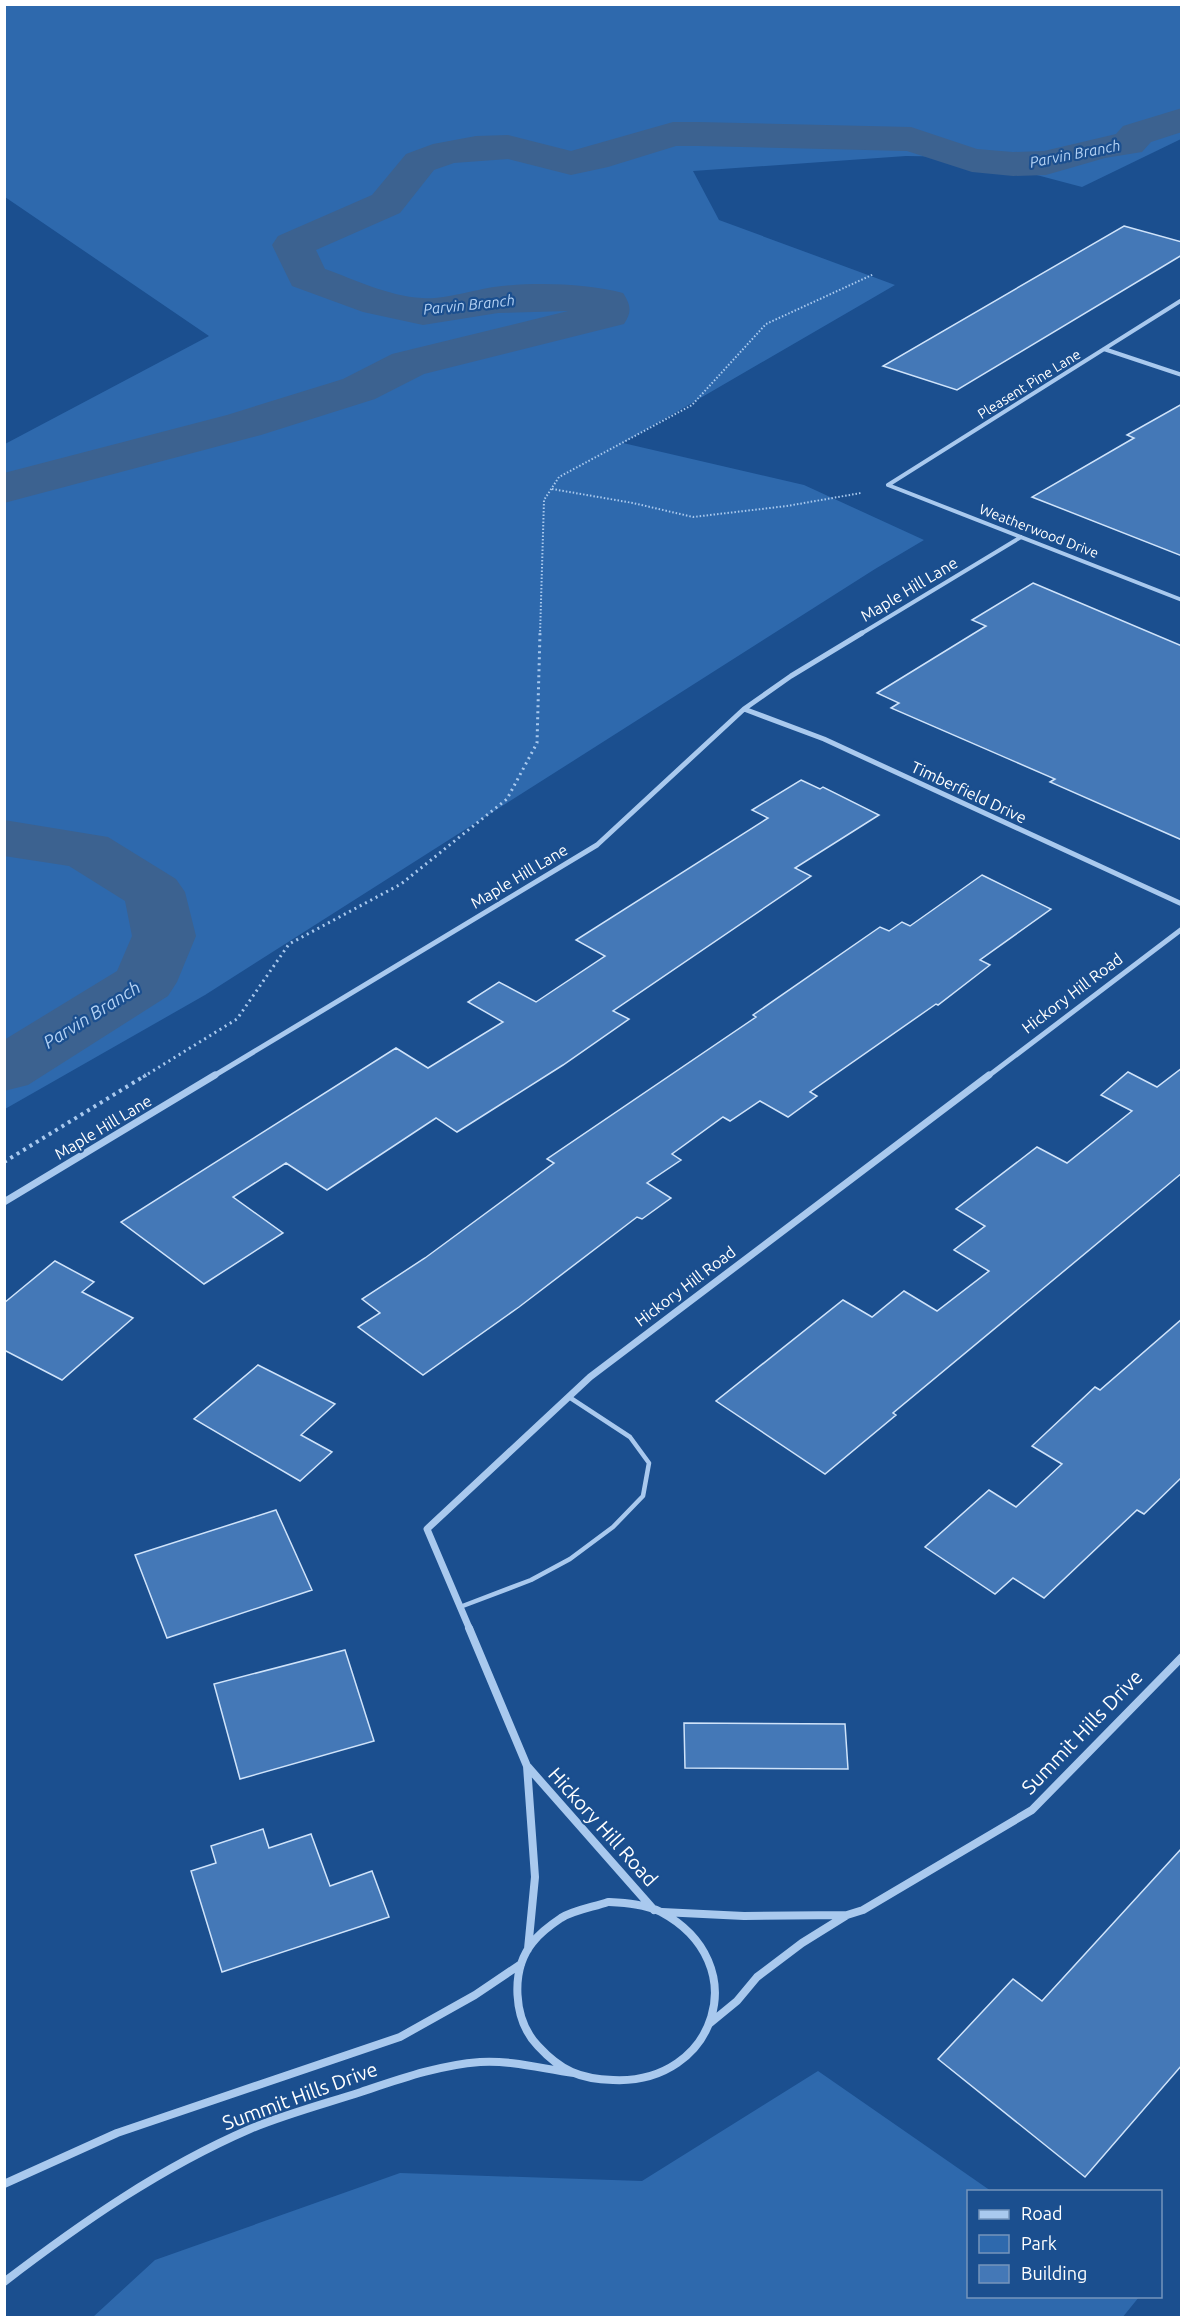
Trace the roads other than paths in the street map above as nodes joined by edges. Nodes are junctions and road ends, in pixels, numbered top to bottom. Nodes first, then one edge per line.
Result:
1 (1182, 300) edge
2 (1104, 349) junction
3 (1182, 375) edge
4 (888, 485) joint
5 (1021, 537) junction
6 (1182, 600) edge
7 (744, 709) junction
8 (1182, 904) edge
9 (1182, 929) edge
10 (4, 1202) edge
11 (569, 1397) junction
12 (460, 1607) junction
13 (1182, 1657) edge
14 (527, 1766) junction
15 (658, 1911) junction
16 (847, 1915) junction
17 (528, 1949) junction
18 (521, 1963) junction
19 (709, 2024) junction
20 (574, 2073) junction
21 (4, 2184) edge
22 (4, 2282) edge

1 - 2 street, Pleasent Pine Lane
2 - 3 street
2 - 4 street, Pleasent Pine Lane
4 - 5 street, Weatherwood Drive
5 - 6 street, Weatherwood Drive
5 - 7 street, Maple Hill Lane
7 - 8 street, Timberfield Drive
7 - 10 street, Maple Hill Lane
9 - 11 street, Hickory Hill Road
11 - 12 street, Hickory Hill Road
11 - 12 lane
12 - 14 street, Hickory Hill Road
13 - 16 street, Summit Hills Drive
14 - 15 street, Hickory Hill Road
14 - 17 street, Hickory Hill Road
15 - 16 street, Summit Hills Drive
15 - 17 street
15 - 19 street
16 - 19 street, Summit Hills Drive
17 - 18 street
18 - 20 street
18 - 21 street, Summit Hills Drive
19 - 20 street
20 - 22 street, Summit Hills Drive

